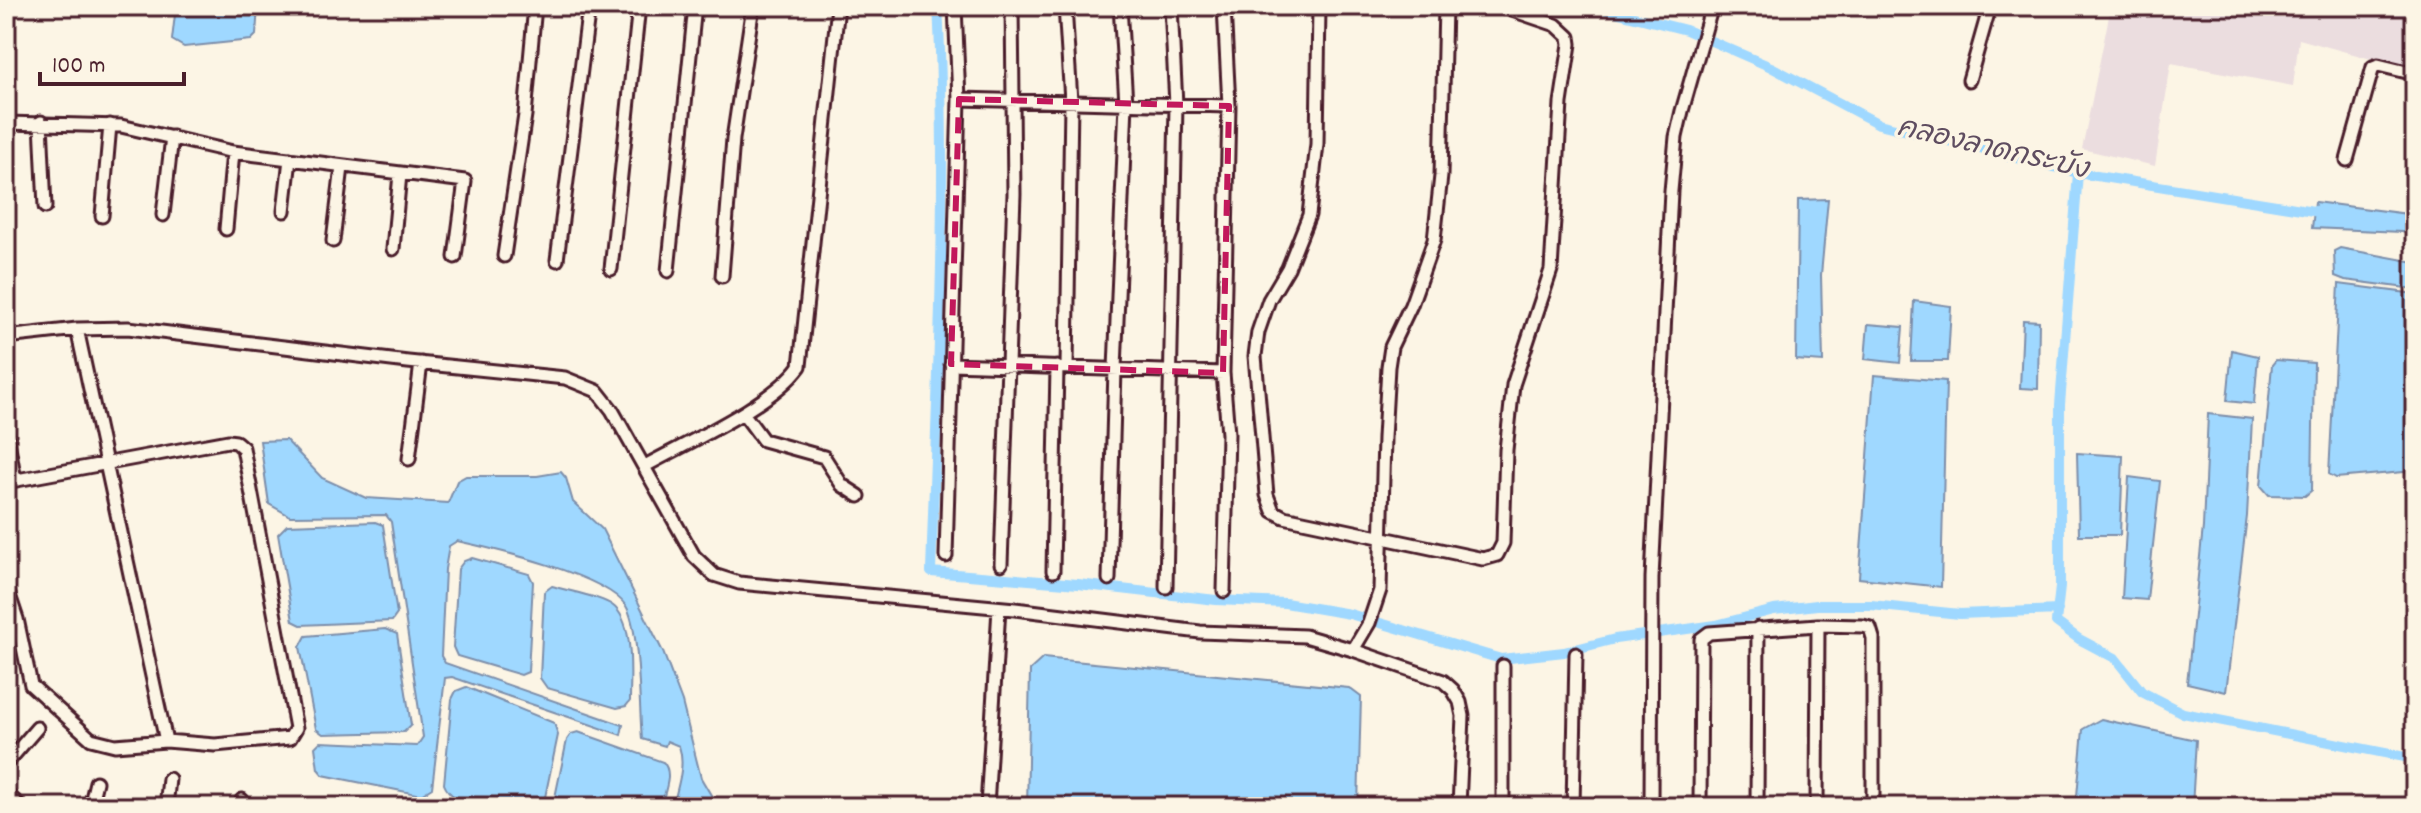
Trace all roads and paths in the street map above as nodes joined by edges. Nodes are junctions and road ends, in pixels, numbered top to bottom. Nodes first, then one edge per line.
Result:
1 (535, 6) edge
2 (589, 6) edge
3 (639, 6) edge
4 (695, 6) edge
5 (753, 6) edge
6 (838, 6) edge
7 (955, 6) edge
8 (1012, 6) edge
9 (1065, 6) edge
10 (1120, 6) edge
11 (1171, 6) edge
12 (1224, 6) edge
13 (1319, 6) edge
14 (1445, 6) edge
15 (1500, 6) edge
16 (1712, 6) edge
17 (1990, 6) edge
18 (2415, 74) edge
19 (1969, 80) dead end
20 (959, 99) junction
21 (1014, 99) junction
22 (1071, 101) junction
23 (1126, 103) junction
24 (1176, 105) junction
25 (1229, 106) junction
26 (41, 122) junction
27 (6, 123) edge
28 (110, 125) junction
29 (172, 137) junction
30 (233, 152) junction
31 (290, 159) junction
32 (2347, 160) dead end
33 (342, 167) junction
34 (400, 174) junction
35 (45, 207) dead end
36 (284, 211) dead end
37 (163, 215) dead end
38 (102, 216) dead end
39 (226, 229) dead end
40 (333, 241) dead end
41 (393, 249) dead end
42 (504, 256) dead end
43 (455, 257) dead end
44 (557, 260) dead end
45 (611, 269) dead end
46 (668, 271) dead end
47 (722, 276) dead end
48 (77, 329) junction
49 (6, 337) edge
50 (421, 363) junction
51 (951, 364) junction
52 (1008, 365) junction
53 (1062, 367) junction
54 (1115, 369) junction
55 (1170, 370) junction
56 (1223, 373) junction
57 (743, 413) junction
58 (6, 430) edge
59 (409, 459) dead end
60 (106, 463) junction
61 (645, 466) junction
62 (10, 481) edge
63 (859, 496) dead end
64 (1381, 538) junction
65 (946, 556) dead end
66 (1001, 564) dead end
67 (1053, 571) dead end
68 (1109, 579) dead end
69 (6, 586) edge
70 (1166, 587) dead end
71 (1224, 591) dead end
72 (999, 608) junction
73 (1818, 625) junction
74 (1758, 628) junction
75 (1353, 650) junction
76 (1576, 654) dead end
77 (1503, 666) dead end
78 (37, 728) dead end
79 (166, 741) junction
80 (6, 764) edge
81 (169, 779) dead end
82 (96, 782) dead end
83 (6, 793) edge
84 (21, 807) edge
85 (90, 807) edge
86 (166, 807) edge
87 (987, 807) edge
88 (1459, 807) edge
89 (1503, 807) edge
90 (1573, 807) edge
91 (1651, 807) edge
92 (1700, 807) edge
93 (1757, 807) edge
94 (1817, 807) edge
95 (1873, 807) edge

1 - 42 street
2 - 44 street
3 - 45 street
4 - 46 street
5 - 47 street
6 - 57 street
7 - 20 street
8 - 21 street
9 - 22 street
10 - 23 street
11 - 24 street
12 - 25 street
13 - 64 street
14 - 64 street
15 - 64 street
16 - 91 street
17 - 19 street
18 - 32 street
20 - 21 street
20 - 51 street
21 - 22 street
21 - 52 street
22 - 23 street
22 - 53 street
23 - 24 street
23 - 54 street
24 - 25 street
24 - 55 street
25 - 56 street
26 - 27 street
26 - 28 street
26 - 35 street
28 - 29 street
28 - 38 street
29 - 30 street
29 - 37 street
30 - 31 street
30 - 39 street
31 - 33 street
31 - 36 street
33 - 34 street
33 - 40 street
34 - 41 street
34 - 43 street
48 - 49 street
48 - 50 street
48 - 60 street
50 - 59 street
50 - 61 street
51 - 52 street
51 - 65 street
52 - 53 street
52 - 66 street
53 - 54 street
53 - 67 street
54 - 55 street
54 - 68 street
55 - 56 street
55 - 70 street
56 - 71 street
57 - 61 street
57 - 63 street
58 - 62 street
60 - 62 street
60 - 79 street
60 - 79 street
61 - 72 street
64 - 75 street
69 - 79 street
72 - 75 street
72 - 87 street
73 - 74 street
73 - 94 street
73 - 95 street
74 - 92 street
74 - 93 street
75 - 88 street
76 - 90 street
77 - 89 street
78 - 80 street
81 - 86 street
82 - 85 street
83 - 84 street

